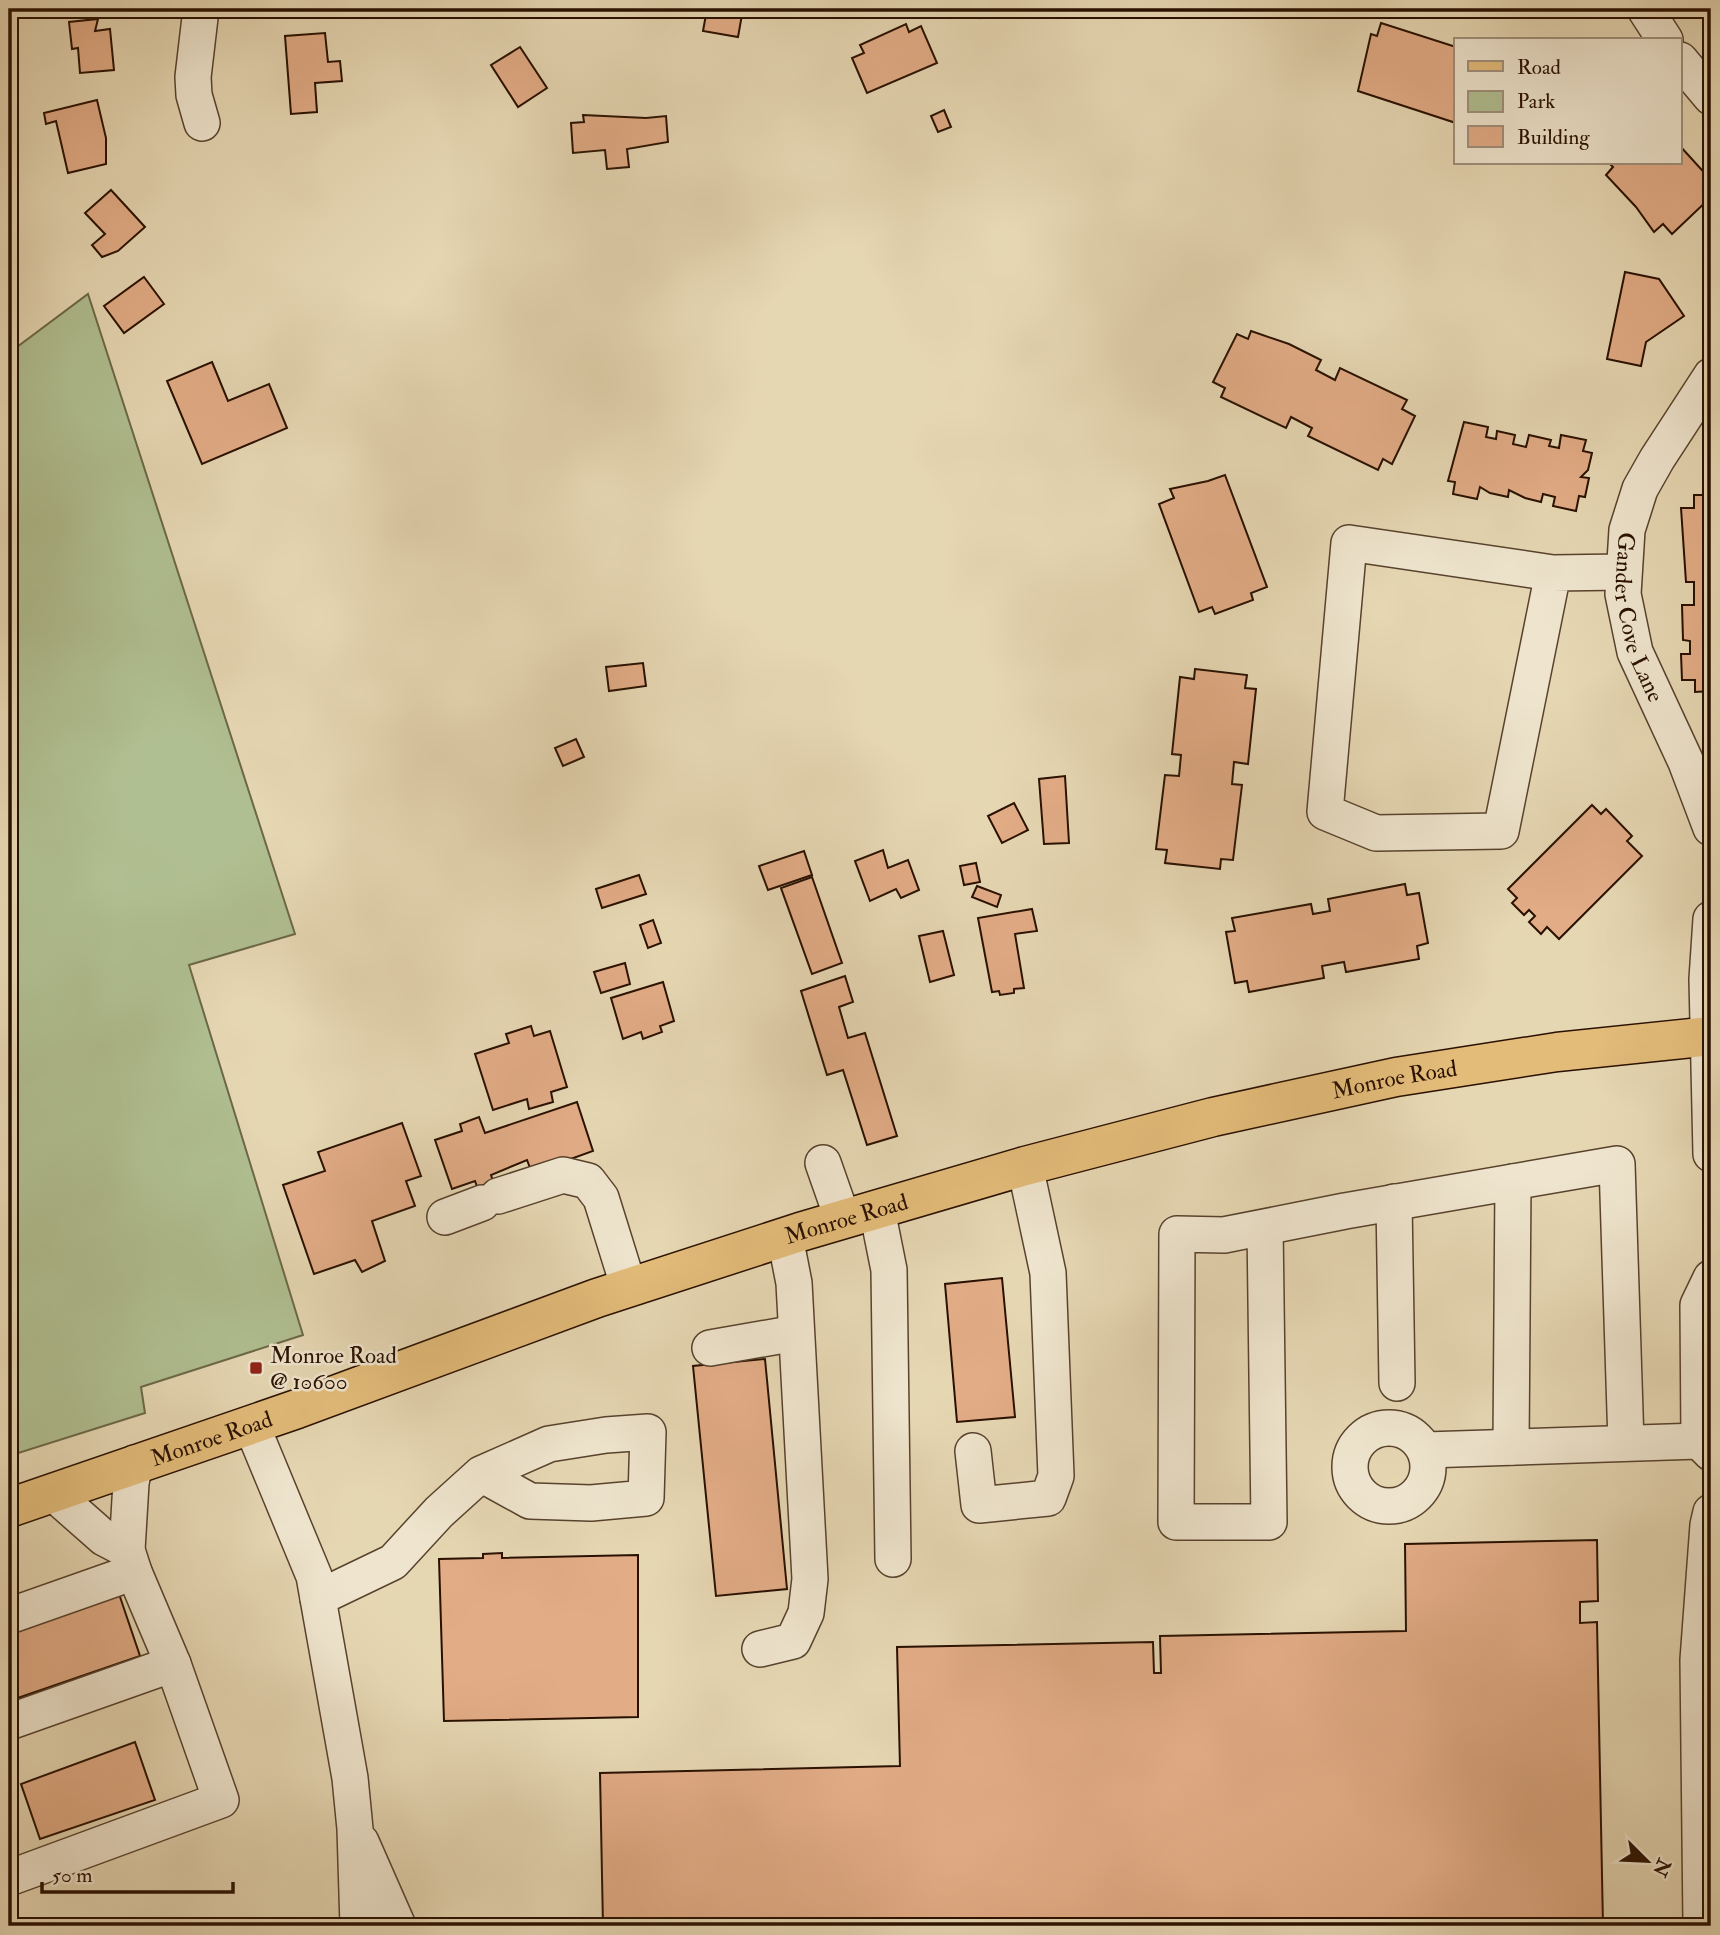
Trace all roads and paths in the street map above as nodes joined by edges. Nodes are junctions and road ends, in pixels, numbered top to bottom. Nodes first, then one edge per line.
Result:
1 (201, 9) edge
2 (1646, 9) edge
3 (1664, 38) edge
4 (1682, 62) edge
5 (1711, 97) edge
6 (202, 123) dead end
7 (1711, 376) edge
8 (1623, 572) junction
9 (1553, 573) junction
10 (1699, 761) edge
11 (1711, 828) edge
12 (1711, 919) edge
13 (1709, 1036) edge
14 (1711, 1154) edge
15 (823, 1163) dead end
16 (1025, 1166) junction
17 (1513, 1182) junction
18 (1394, 1202) junction
19 (860, 1215) junction
20 (445, 1216) dead end
21 (1265, 1227) junction
22 (785, 1237) junction
23 (1711, 1278) edge
24 (629, 1288) junction
25 (796, 1333) junction
26 (710, 1348) dead end
27 (1397, 1383) dead end
28 (251, 1424) junction
29 (1626, 1443) junction
30 (1511, 1447) junction
31 (1705, 1447) edge
32 (1426, 1450) dead end
33 (973, 1451) dead end
34 (135, 1463) junction
35 (481, 1474) dead end
36 (53, 1493) junction
37 (9, 1508) edge
38 (1711, 1511) edge
39 (893, 1559) dead end
40 (131, 1561) junction
41 (318, 1598) junction
42 (9, 1616) edge
43 (760, 1649) dead end
44 (173, 1664) junction
45 (9, 1722) edge
46 (355, 1829) junction
47 (9, 1878) edge
48 (358, 1926) edge
49 (398, 1926) edge
50 (1701, 1926) edge

1 - 6 street
2 - 3 street
4 - 5 street
7 - 8 street, Gander Cove Lane
8 - 9 street
8 - 10 street, Gander Cove Lane
9 - 9 street
10 - 11 street, Gander Cove Lane
12 - 13 street
13 - 14 street
13 - 16 main road, Monroe Road
15 - 19 street
16 - 19 main road, Monroe Road
16 - 33 street
17 - 18 street
17 - 29 street
17 - 30 street
18 - 21 street
18 - 27 street
19 - 22 main road, Monroe Road
19 - 39 street
20 - 24 street
21 - 21 street
22 - 24 main road, Monroe Road
22 - 25 street
23 - 31 street
24 - 28 main road, Monroe Road
25 - 26 street
25 - 43 street
28 - 34 main road, Monroe Road
28 - 41 street
29 - 30 street
29 - 31 street
30 - 32 street
34 - 36 main road, Monroe Road
34 - 40 street
35 - 41 street
36 - 37 main road, Monroe Road
36 - 40 street
38 - 50 street
40 - 42 street
40 - 44 street
41 - 46 street
44 - 45 street
44 - 47 street
46 - 48 street
46 - 49 street

